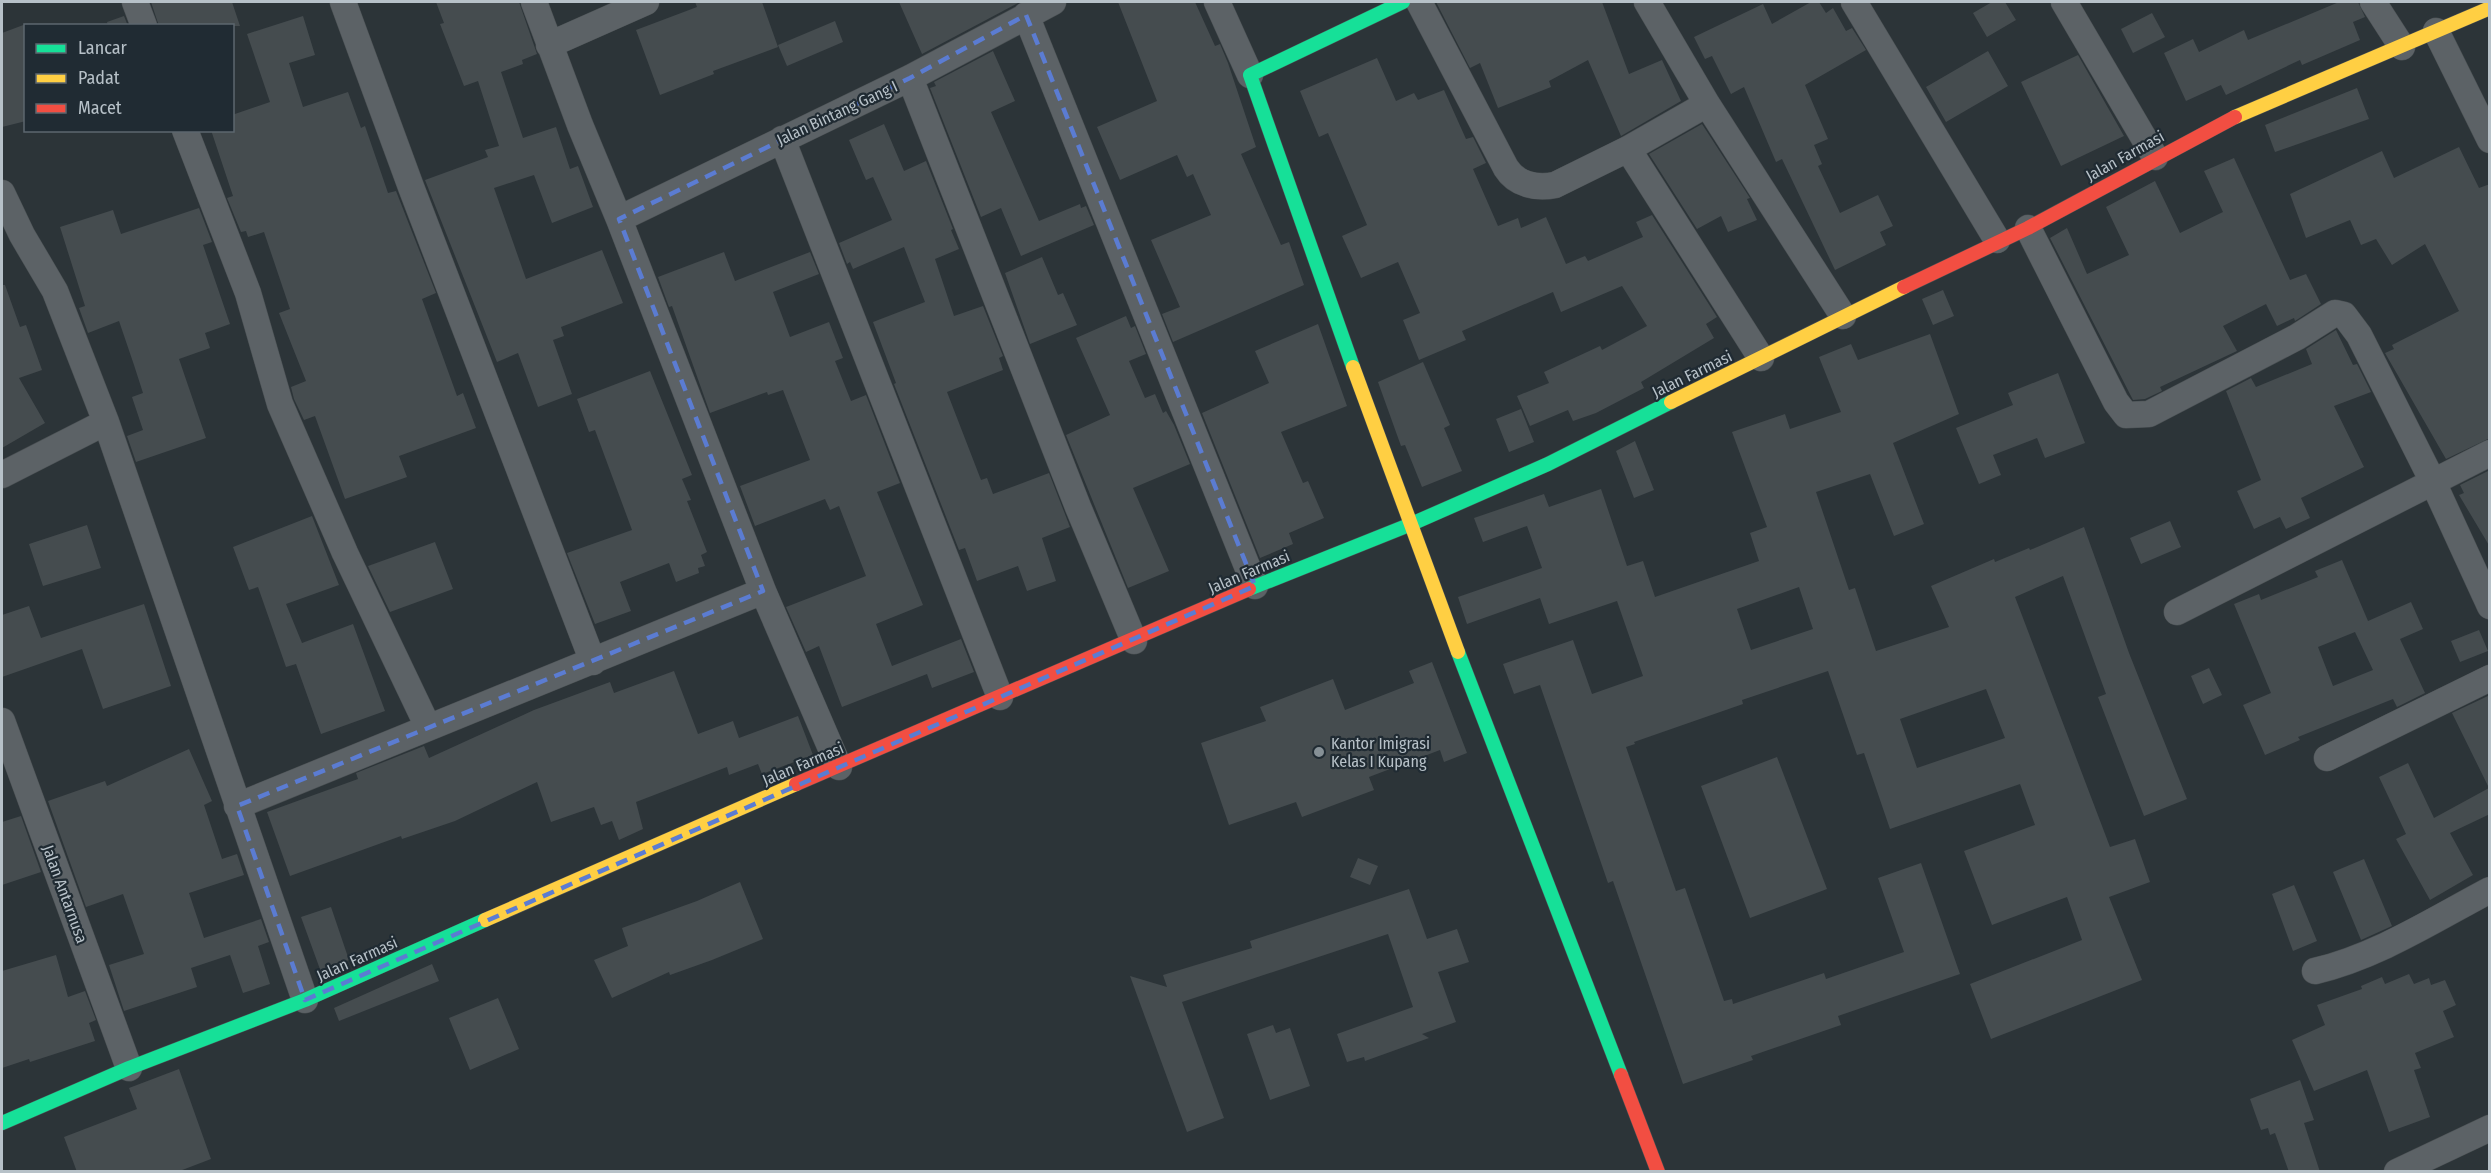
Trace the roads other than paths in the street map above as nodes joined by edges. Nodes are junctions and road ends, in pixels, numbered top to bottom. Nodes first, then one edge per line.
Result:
1 (135, 2) edge
2 (343, 2) edge
3 (534, 2) edge
4 (646, 2) edge
5 (1053, 2) edge
6 (1217, 2) edge
7 (1403, 2) edge
8 (1419, 2) edge
9 (1647, 2) edge
10 (1854, 2) edge
11 (2064, 2) edge
12 (2373, 2) edge
13 (2490, 8) edge
14 (1026, 15) junction
15 (143, 24) edge
16 (2436, 31) junction
17 (549, 45) junction
18 (2402, 46) junction
19 (1250, 75) junction
20 (910, 78) junction
21 (1707, 104) junction
22 (186, 132) edge
23 (782, 139) junction
24 (2490, 140) edge
25 (1628, 149) junction
26 (2155, 158) junction
27 (2, 193) edge
28 (619, 219) junction
29 (2028, 228) junction
30 (1997, 240) junction
31 (1843, 316) junction
32 (1761, 358) junction
33 (106, 422) junction
34 (2490, 453) edge
35 (2, 475) edge
36 (2433, 482) junction
37 (1409, 525) junction
38 (1255, 586) junction
39 (763, 591) junction
40 (2490, 606) edge
41 (2177, 612) dead end
42 (1134, 641) junction
43 (593, 662) junction
44 (2490, 678) edge
45 (1000, 697) junction
46 (2, 721) edge
47 (428, 727) junction
48 (2327, 758) dead end
49 (838, 767) junction
50 (237, 806) junction
51 (2490, 890) edge
52 (2315, 971) dead end
53 (305, 1000) junction
54 (129, 1068) junction
55 (2, 1123) edge
56 (2490, 1128) edge
57 (1658, 1172) edge
58 (2397, 1172) edge

1 - 15 street
2 - 43 street
3 - 17 street
4 - 17 street
5 - 14 street, Jalan Bintang Gang I
6 - 19 street
7 - 19 street
8 - 25 street
9 - 21 street
10 - 30 street
11 - 26 street
12 - 18 street
13 - 16 street, Jalan Farmasi
14 - 20 street, Jalan Bintang Gang I
14 - 38 street
16 - 18 street, Jalan Farmasi
16 - 24 street
17 - 28 street
18 - 26 street, Jalan Farmasi
19 - 37 street
20 - 23 street, Jalan Bintang Gang I
20 - 42 street
21 - 25 street
21 - 31 street
22 - 47 street
23 - 28 street, Jalan Bintang Gang I
23 - 45 street
25 - 32 street
26 - 29 street, Jalan Farmasi
27 - 33 street
28 - 39 street
29 - 30 street, Jalan Farmasi
29 - 36 street
30 - 31 street, Jalan Farmasi
31 - 32 street, Jalan Farmasi
32 - 37 street, Jalan Farmasi
33 - 35 street
33 - 50 street
34 - 36 street
36 - 40 street
36 - 41 street
37 - 38 street, Jalan Farmasi
37 - 57 street
38 - 42 street, Jalan Farmasi
39 - 43 street
39 - 49 street
42 - 45 street, Jalan Farmasi
43 - 47 street
44 - 48 street
45 - 49 street, Jalan Farmasi
46 - 54 street, Jalan Antarnusa
47 - 50 street
49 - 53 street, Jalan Farmasi
50 - 53 street
51 - 52 street
53 - 54 street, Jalan Farmasi
54 - 55 street, Jalan Farmasi
56 - 58 street

